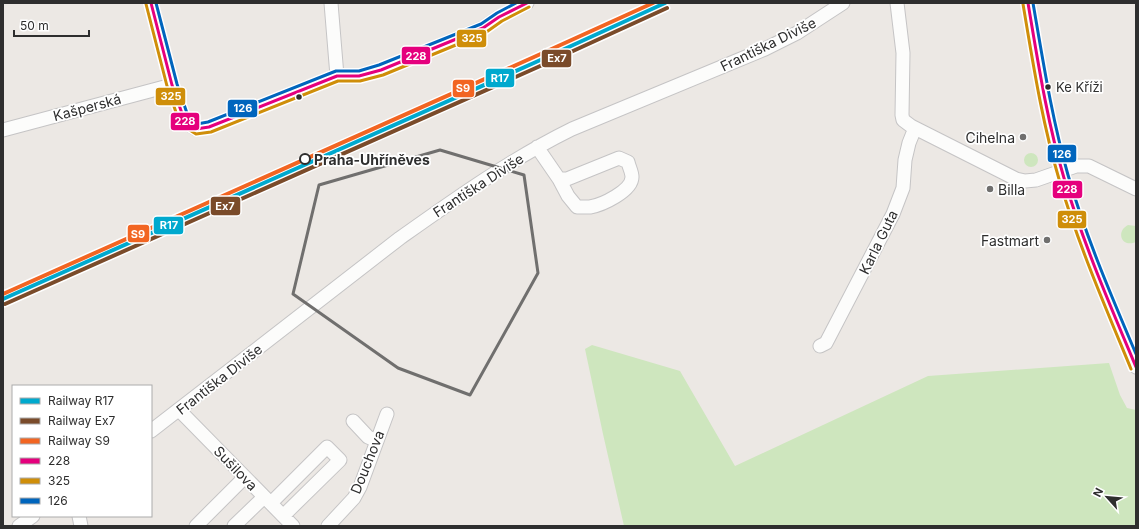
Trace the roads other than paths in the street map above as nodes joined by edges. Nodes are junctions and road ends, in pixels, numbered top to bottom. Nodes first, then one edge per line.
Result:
1 (150, 3) edge
2 (331, 3) edge
3 (527, 3) edge
4 (843, 3) edge
5 (897, 3) edge
6 (1028, 3) edge
7 (337, 76) junction
8 (172, 85) junction
9 (915, 128) junction
10 (3, 130) edge
11 (537, 147) junction
12 (1062, 171) junction
13 (559, 179) junction
14 (1136, 189) edge
15 (820, 346) dead end
16 (1136, 367) edge
17 (179, 410) junction
18 (387, 414) dead end
19 (353, 421) dead end
20 (152, 431) edge
21 (377, 441) junction
22 (245, 477) junction
23 (267, 500) junction
24 (283, 516) junction
25 (32, 517) edge
26 (19, 526) edge
27 (196, 526) edge
28 (234, 526) edge
29 (293, 526) edge
30 (328, 526) edge

1 - 8 street
2 - 7 street
3 - 7 street
4 - 11 street, Františka Diviše
5 - 9 street
6 - 12 street
7 - 8 street
8 - 10 street, Kašperská
9 - 12 street
9 - 15 street, Karla Guta
11 - 13 street
11 - 17 street, Františka Diviše
12 - 14 street
12 - 16 street
13 - 13 street
17 - 20 street, Františka Diviše
17 - 22 street, Sušilova
18 - 21 street, Douchova
19 - 21 street
21 - 30 street, Douchova
22 - 23 street, Sušilova
22 - 27 street
23 - 24 street, Sušilova
23 - 24 street
23 - 28 street
24 - 29 street, Sušilova
25 - 26 street

